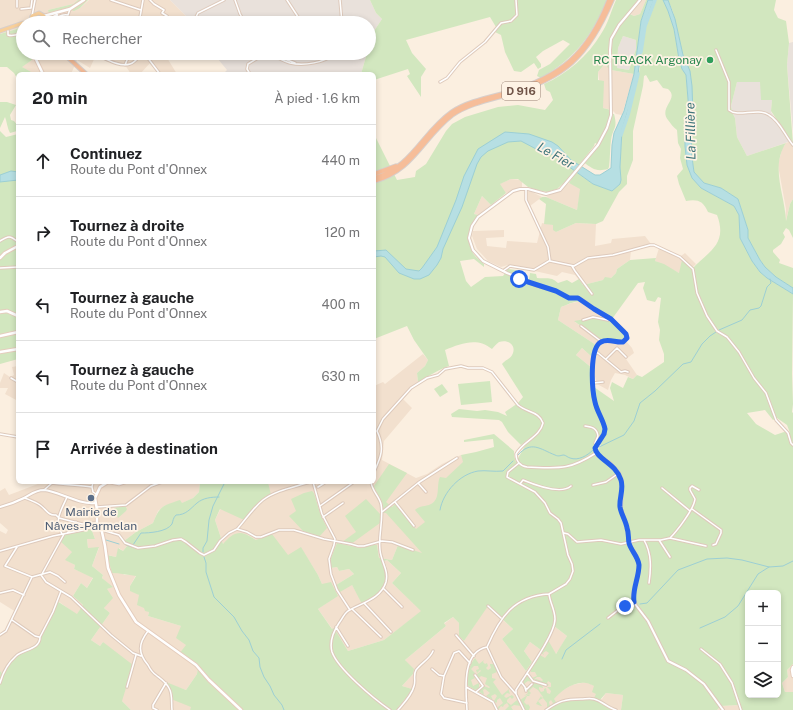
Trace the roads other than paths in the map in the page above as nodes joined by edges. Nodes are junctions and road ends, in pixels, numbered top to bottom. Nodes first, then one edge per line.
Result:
1 (17, 0) edge
2 (32, 0) edge
3 (36, 0) edge
4 (84, 0) edge
5 (111, 0) edge
6 (143, 0) edge
7 (150, 0) edge
8 (224, 0) edge
9 (235, 0) edge
10 (287, 0) edge
11 (340, 0) edge
12 (516, 0) edge
13 (610, 0) edge
14 (640, 0) edge
15 (17, 7) dead end
16 (34, 7) junction
17 (21, 8) dead end
18 (70, 10) junction
19 (141, 10) junction
20 (62, 12) junction
21 (39, 13) junction
22 (32, 16) edge
23 (35, 16) edge
24 (44, 16) joint
25 (56, 16) edge
26 (60, 16) edge
27 (140, 16) edge
28 (167, 16) dead end
29 (197, 16) edge
30 (242, 16) edge
31 (297, 16) edge
32 (341, 16) edge
33 (16, 26) edge
34 (16, 27) edge
35 (8, 31) junction
36 (0, 32) edge
37 (16, 35) edge
38 (716, 50) dead end
39 (36, 60) edge
40 (71, 60) edge
41 (109, 60) edge
42 (127, 60) edge
43 (135, 60) edge
44 (149, 60) edge
45 (255, 60) edge
46 (283, 60) edge
47 (286, 60) edge
48 (321, 60) edge
49 (296, 64) junction
50 (125, 65) junction
51 (42, 72) edge
52 (84, 72) edge
53 (158, 72) edge
54 (249, 72) edge
55 (440, 82) dead end
56 (793, 145) edge
57 (411, 155) junction
58 (376, 173) edge
59 (376, 178) edge
60 (376, 179) edge
61 (526, 189) junction
62 (0, 240) edge
63 (16, 240) edge
64 (16, 247) edge
65 (0, 258) edge
66 (550, 261) junction
67 (572, 266) junction
68 (16, 267) edge
69 (0, 268) edge
70 (503, 271) junction
71 (592, 294) dead end
72 (1, 310) edge
73 (16, 315) edge
74 (610, 318) junction
75 (583, 320) dead end
76 (581, 326) dead end
77 (16, 332) edge
78 (0, 336) edge
79 (602, 342) junction
80 (16, 349) edge
81 (0, 352) edge
82 (594, 353) junction
83 (626, 357) dead end
84 (606, 359) junction
85 (628, 372) dead end
86 (11, 378) dead end
87 (16, 381) edge
88 (603, 382) dead end
89 (593, 383) junction
90 (585, 426) dead end
91 (377, 431) joint
92 (0, 434) edge
93 (16, 437) edge
94 (596, 445) junction
95 (793, 445) edge
96 (596, 453) junction
97 (457, 458) dead end
98 (519, 463) junction
99 (376, 467) edge
100 (619, 473) junction
101 (418, 483) junction
102 (50, 484) edge
103 (63, 484) edge
104 (73, 484) edge
105 (73, 484) edge
106 (93, 484) edge
107 (104, 484) edge
108 (156, 484) edge
109 (304, 484) edge
110 (312, 484) edge
111 (323, 484) edge
112 (351, 484) edge
113 (372, 484) edge
114 (520, 484) junction
115 (593, 485) dead end
116 (571, 486) dead end
117 (92, 487) junction
118 (318, 487) dead end
119 (662, 488) dead end
120 (44, 490) junction
121 (699, 490) dead end
122 (426, 492) dead end
123 (96, 494) junction
124 (67, 497) junction
125 (25, 498) junction
126 (395, 502) junction
127 (96, 503) junction
128 (343, 503) dead end
129 (320, 506) junction
130 (0, 507) edge
131 (97, 507) junction
132 (691, 510) junction
133 (382, 512) junction
134 (323, 516) junction
135 (59, 518) junction
136 (76, 522) junction
137 (98, 525) junction
138 (414, 526) dead end
139 (237, 529) junction
140 (60, 530) junction
141 (564, 533) junction
142 (64, 534) junction
143 (53, 536) junction
144 (670, 538) junction
145 (644, 540) junction
146 (659, 540) junction
147 (336, 542) junction
148 (379, 543) junction
149 (629, 543) junction
150 (713, 545) dead end
151 (706, 546) dead end
152 (17, 547) junction
153 (413, 550) dead end
154 (0, 551) edge
155 (670, 557) dead end
156 (41, 575) junction
157 (32, 577) junction
158 (65, 582) dead end
159 (649, 584) dead end
160 (383, 588) junction
161 (61, 591) junction
162 (0, 593) edge
163 (549, 594) junction
164 (24, 595) junction
165 (634, 602) junction
166 (364, 603) junction
167 (488, 606) dead end
168 (402, 607) dead end
169 (351, 610) junction
170 (502, 618) junction
171 (608, 618) dead end
172 (12, 620) junction
173 (336, 627) junction
174 (148, 632) junction
175 (391, 632) dead end
176 (0, 635) edge
177 (456, 635) dead end
178 (40, 637) junction
179 (380, 637) dead end
180 (348, 646) dead end
181 (487, 647) junction
182 (701, 649) dead end
183 (433, 651) dead end
184 (136, 655) junction
185 (141, 656) junction
186 (474, 656) junction
187 (470, 662) junction
188 (793, 667) edge
189 (432, 669) dead end
190 (527, 673) junction
191 (475, 675) dead end
192 (444, 676) junction
193 (793, 676) edge
194 (521, 682) junction
195 (166, 683) junction
196 (0, 684) edge
197 (532, 684) dead end
198 (546, 685) dead end
199 (127, 687) dead end
200 (466, 687) junction
201 (525, 688) junction
202 (526, 691) dead end
203 (476, 692) junction
204 (516, 694) junction
205 (467, 702) junction
206 (157, 710) edge
207 (172, 710) edge
208 (241, 710) edge
209 (390, 710) edge
210 (398, 710) edge
211 (467, 710) edge
212 (497, 710) edge
213 (524, 710) edge
214 (546, 710) edge
215 (616, 710) edge
216 (722, 710) edge
217 (742, 710) edge

1 - 15 street
2 - 17 street
3 - 16 street
4 - 18 main road
5 - 19 street
6 - 19 street
7 - 28 street
8 - 29 street
9 - 30 street
10 - 31 street
11 - 32 street
12 - 55 street
13 - 57 highway, D 916
13 - 60 highway, D 916
14 - 61 street
16 - 21 street
16 - 22 street
18 - 20 main road
18 - 26 street
19 - 27 street
20 - 24 main road
20 - 25 main road
21 - 23 main road
21 - 24 main road
33 - 36 main road
34 - 35 main road
35 - 36 main road
35 - 37 street
38 - 56 street
39 - 51 main road
40 - 52 highway
41 - 50 street
42 - 50 street
43 - 50 street
44 - 53 street
45 - 54 street
46 - 49 street
47 - 49 street
48 - 49 street
57 - 58 highway
57 - 59 highway, D 916
61 - 66 street
61 - 70 street
62 - 63 street
64 - 65 main road
66 - 67 street
66 - 70 street
67 - 71 street
67 - 95 street
68 - 69 street
70 - 74 street
72 - 73 main road
74 - 75 street
74 - 79 street
76 - 79 street
77 - 78 main road
79 - 82 street
80 - 81 main road
82 - 84 street
82 - 89 street
83 - 84 street
84 - 85 street
86 - 87 street
88 - 89 street
89 - 94 street
90 - 94 street
91 - 98 street
91 - 99 street
92 - 93 street
94 - 96 street
96 - 98 street
96 - 100 street
97 - 101 street
98 - 114 street
100 - 115 street
100 - 149 street
101 - 122 street
101 - 126 street
102 - 120 street
103 - 104 street
105 - 117 street
106 - 117 street
107 - 123 main road
108 - 131 street
109 - 139 street
110 - 129 street
111 - 118 street
112 - 129 street
113 - 133 street
114 - 116 street
114 - 141 street
117 - 123 street
119 - 132 street
120 - 124 street
120 - 125 street
121 - 132 street
123 - 127 main road
124 - 127 street
124 - 135 street
125 - 130 street
125 - 135 street
126 - 133 street
126 - 138 street
127 - 131 main road
128 - 134 street
129 - 134 street
131 - 137 main road
132 - 144 street
132 - 150 street
133 - 148 street
134 - 147 street
135 - 136 street
135 - 140 street
136 - 137 street
136 - 142 street
137 - 139 street
137 - 142 street
137 - 174 main road
139 - 147 street
140 - 142 street
140 - 143 street
141 - 149 street
141 - 163 street
142 - 143 street
142 - 156 street
143 - 152 street
144 - 146 street
144 - 151 street
145 - 146 street
145 - 149 street
145 - 159 street
146 - 155 street
147 - 148 street
147 - 169 street
148 - 153 street
148 - 160 street
149 - 165 street
152 - 154 street
152 - 157 street
156 - 157 street
156 - 158 street
156 - 161 street
157 - 164 street
160 - 166 street
160 - 168 street
161 - 178 street
161 - 184 street
162 - 164 street
163 - 170 street
163 - 190 street
164 - 172 street
165 - 171 street
165 - 216 street
166 - 169 street
166 - 175 street
167 - 170 street
169 - 173 street
169 - 179 street
170 - 181 street
172 - 176 street
172 - 178 street
173 - 180 street
173 - 209 street
174 - 185 street
174 - 208 main road
177 - 186 street
178 - 196 street
181 - 186 street
181 - 204 street
182 - 217 street
183 - 210 street
184 - 185 street
184 - 199 street
185 - 195 street
186 - 187 street
187 - 192 street
187 - 200 street
188 - 193 main road
189 - 192 street
190 - 194 street
190 - 198 street
191 - 203 street
192 - 205 street
194 - 201 street
194 - 204 street
195 - 206 street
195 - 207 street
197 - 201 street
200 - 203 street
200 - 205 street
201 - 202 street
203 - 212 street
204 - 213 street
205 - 211 street
214 - 215 street

